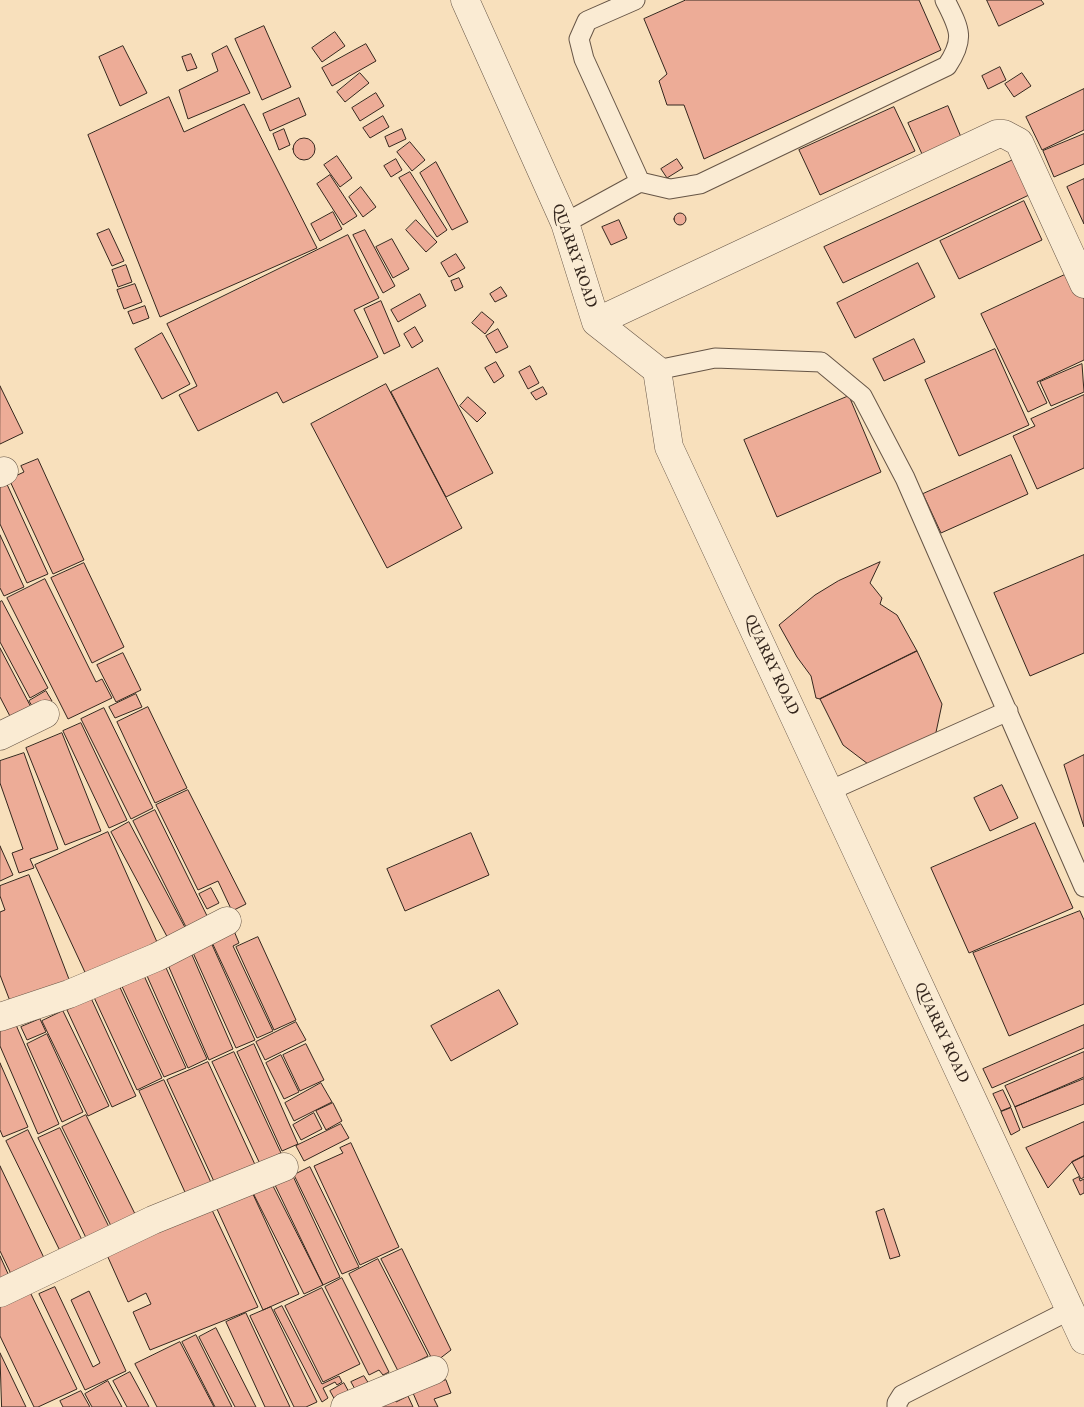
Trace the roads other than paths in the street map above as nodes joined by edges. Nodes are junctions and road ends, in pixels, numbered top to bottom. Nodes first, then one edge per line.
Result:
1 (465, 0) edge
2 (635, 0) edge
3 (945, 0) edge
4 (640, 182) junction
5 (565, 223) junction
6 (1084, 284) edge
7 (596, 322) junction
8 (657, 370) junction
9 (1008, 711) junction
10 (44, 714) dead end
11 (0, 736) edge
12 (829, 790) junction
13 (1084, 887) edge
14 (227, 921) dead end
15 (0, 1017) edge
16 (284, 1167) dead end
17 (0, 1293) edge
18 (1070, 1310) junction
19 (1084, 1340) edge
20 (434, 1370) dead end
21 (345, 1407) edge
22 (897, 1407) edge

1 - 5 street, QUARRY ROAD
2 - 4 lane
3 - 4 lane
4 - 5 lane
5 - 7 street, QUARRY ROAD
6 - 7 street
7 - 8 street, QUARRY ROAD
8 - 9 lane
8 - 12 street, QUARRY ROAD
9 - 12 lane
9 - 13 lane
10 - 11 street
12 - 18 street, QUARRY ROAD
14 - 15 street
16 - 17 street
18 - 19 street, QUARRY ROAD
18 - 22 lane
20 - 21 street

